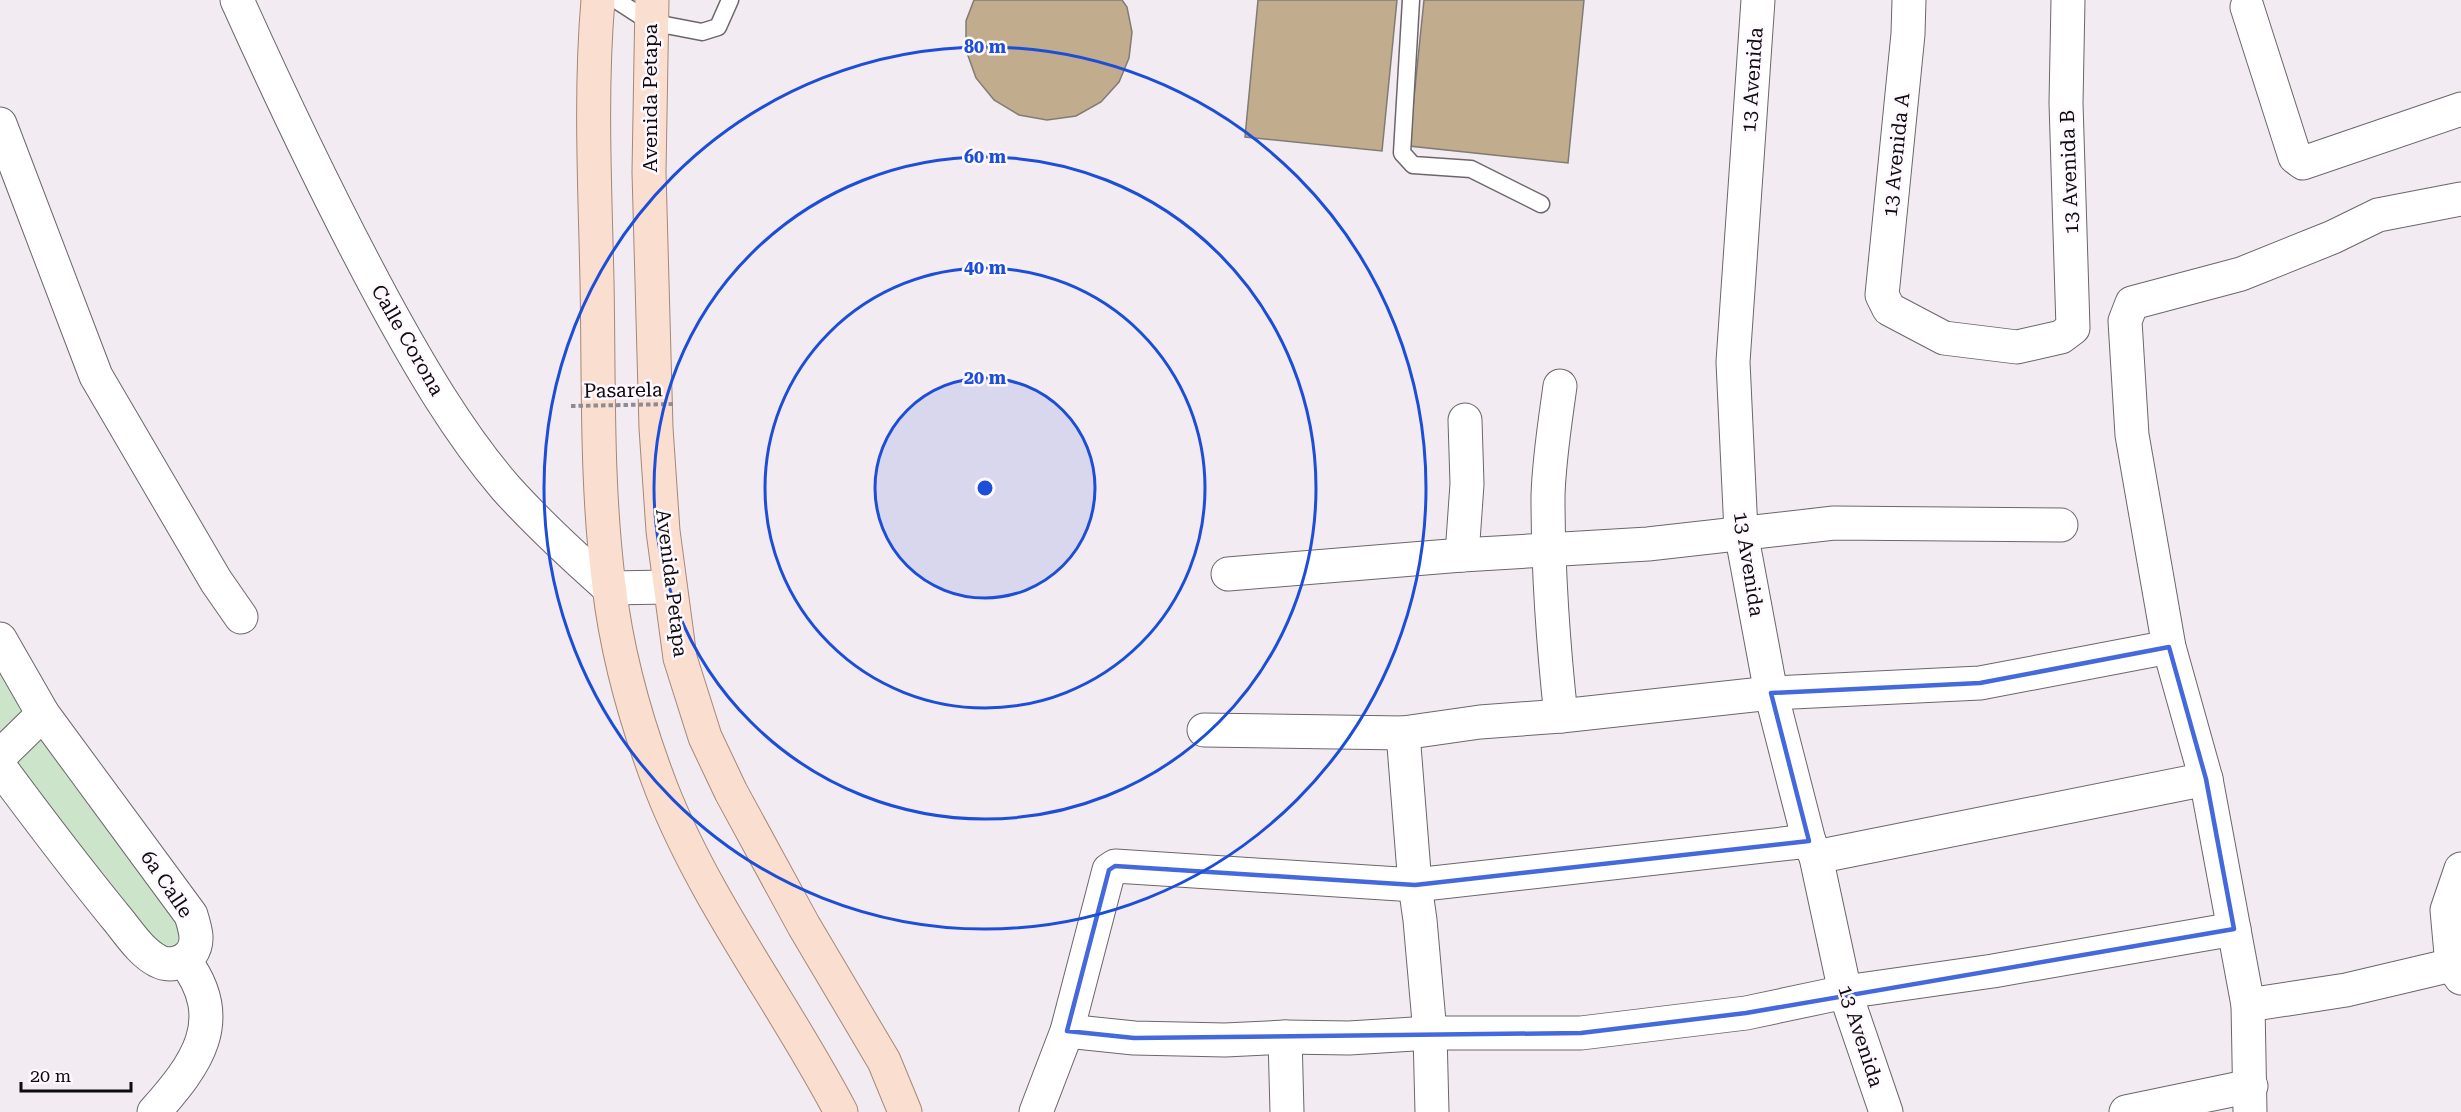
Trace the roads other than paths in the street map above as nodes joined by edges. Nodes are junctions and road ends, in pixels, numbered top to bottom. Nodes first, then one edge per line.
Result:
1 (237, 0) edge
2 (598, 0) edge
3 (616, 0) edge
4 (730, 0) edge
5 (1411, 0) edge
6 (1758, 0) edge
7 (1909, 0) edge
8 (2068, 0) edge
9 (2247, 7) dead end
10 (651, 11) edge
11 (2461, 108) edge
12 (0, 124) edge
13 (2461, 199) edge
14 (1541, 204) dead end
15 (2061, 338) joint
16 (1560, 387) dead end
17 (1466, 420) dead end
18 (2061, 525) dead end
19 (1741, 532) junction
20 (1551, 551) junction
21 (1462, 555) junction
22 (1228, 574) dead end
23 (669, 587) junction
24 (609, 588) junction
25 (241, 616) dead end
26 (0, 639) edge
27 (2169, 648) junction
28 (1771, 693) junction
29 (43, 714) junction
30 (1561, 716) junction
31 (1204, 730) dead end
32 (1403, 733) junction
33 (0, 756) edge
34 (0, 766) edge
35 (2206, 778) junction
36 (1812, 849) junction
37 (2461, 869) edge
38 (1415, 885) junction
39 (2234, 929) junction
40 (184, 960) junction
41 (2456, 971) edge
42 (1845, 992) junction
43 (2248, 1005) junction
44 (1067, 1031) junction
45 (1430, 1033) junction
46 (1285, 1036) junction
47 (2251, 1099) edge
48 (1042, 1111) edge
49 (154, 1112) edge
50 (841, 1112) edge
51 (904, 1112) edge
52 (1287, 1112) edge
53 (1432, 1112) edge
54 (1886, 1112) edge
55 (2126, 1112) edge

1 - 24 street, Calle Corona
2 - 24 main road
3 - 10 lane
4 - 10 lane
5 - 14 lane
6 - 19 street, 13 Avenida
7 - 15 street, 13 Avenida A
8 - 15 street, 13 Avenida B
9 - 11 street
10 - 23 main road, Avenida Petapa
12 - 25 street
13 - 27 street
16 - 20 street
17 - 21 street
18 - 19 street
19 - 20 street
19 - 28 street, 13 Avenida
20 - 21 street
20 - 30 street
21 - 22 street
23 - 24 street
23 - 51 main road, Avenida Petapa
24 - 50 main road
26 - 29 street, 6a Calle
27 - 28 street
27 - 35 street
28 - 30 street
28 - 36 street, 13 Avenida
29 - 33 street
29 - 40 street, 6a Calle
30 - 32 street
31 - 32 street
32 - 38 street
34 - 40 street
35 - 36 street
35 - 39 street
36 - 38 street
36 - 42 street, 13 Avenida
37 - 41 street
38 - 44 street
38 - 45 street
39 - 42 street
39 - 43 street
40 - 49 street
41 - 43 street
42 - 45 street
42 - 54 street, 13 Avenida
43 - 47 street
44 - 46 street
44 - 48 street
45 - 46 street
45 - 53 street
46 - 52 street
47 - 55 street

